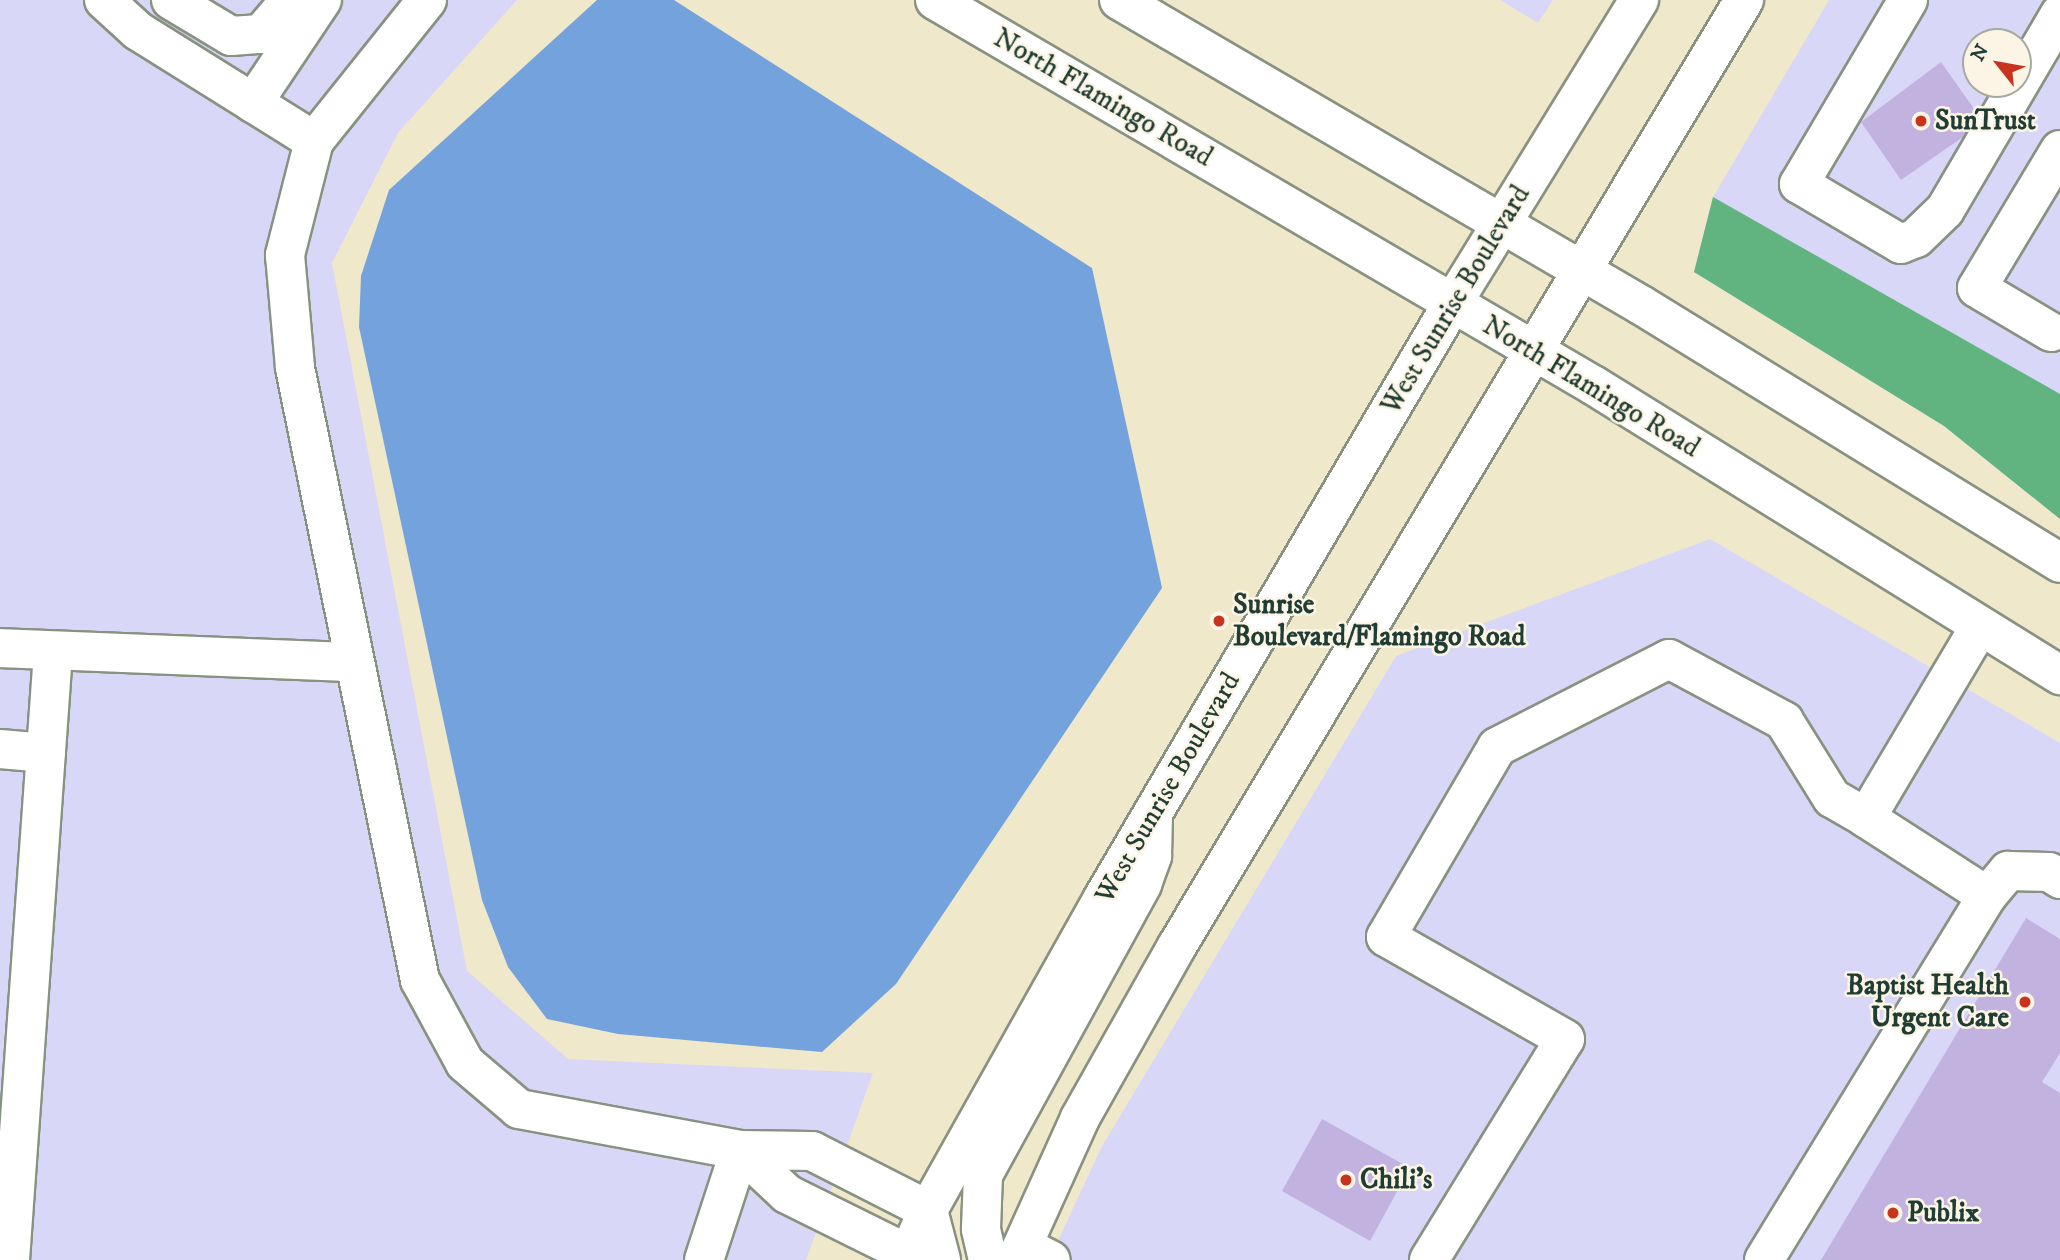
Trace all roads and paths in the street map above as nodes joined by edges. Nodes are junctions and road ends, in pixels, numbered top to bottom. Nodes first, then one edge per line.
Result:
1 (171, 0) edge
2 (290, 0) edge
3 (322, 0) edge
4 (427, 0) edge
5 (936, 0) edge
6 (1119, 0) edge
7 (1639, 0) edge
8 (1744, 0) edge
9 (1908, 0) edge
10 (2042, 0) edge
11 (117, 4) edge
12 (2060, 13) edge
13 (253, 103) junction
14 (314, 141) junction
15 (2060, 150) edge
16 (1502, 224) junction
17 (1580, 270) junction
18 (1452, 304) junction
19 (2057, 329) edge
20 (1533, 350) junction
21 (2060, 563) edge
22 (1980, 626) junction
23 (0, 648) edge
24 (53, 653) junction
25 (355, 662) junction
26 (2060, 675) edge
27 (0, 749) edge
28 (46, 753) junction
29 (1153, 814) junction
30 (1866, 818) junction
31 (2060, 879) edge
32 (1987, 896) junction
33 (740, 1150) junction
34 (928, 1210) junction
35 (1030, 1255) edge
36 (918, 1258) edge
37 (10, 1260) edge
38 (704, 1260) edge
39 (988, 1260) edge
40 (1429, 1260) edge
41 (1764, 1260) edge

1 - 2 main road
3 - 13 main road
4 - 14 main road
5 - 18 main road, North Flamingo Road
6 - 16 main road
7 - 16 main road, West Sunrise Boulevard
8 - 17 main road
9 - 12 main road
10 - 12 main road
11 - 13 main road
13 - 14 main road
14 - 25 main road
15 - 19 main road
16 - 17 main road
16 - 18 main road, West Sunrise Boulevard
17 - 20 main road
17 - 21 main road
18 - 20 main road, North Flamingo Road
18 - 29 main road, West Sunrise Boulevard
20 - 22 main road, North Flamingo Road
20 - 35 main road
22 - 26 main road, North Flamingo Road
22 - 30 main road
23 - 24 main road
24 - 25 main road
24 - 28 main road
25 - 33 main road
27 - 28 main road
28 - 37 main road
29 - 34 main road, West Sunrise Boulevard
29 - 39 main road
30 - 32 main road
30 - 40 main road
31 - 32 main road
32 - 41 main road
33 - 34 main road
33 - 36 main road
33 - 38 main road
34 - 36 main road, West Sunrise Boulevard

